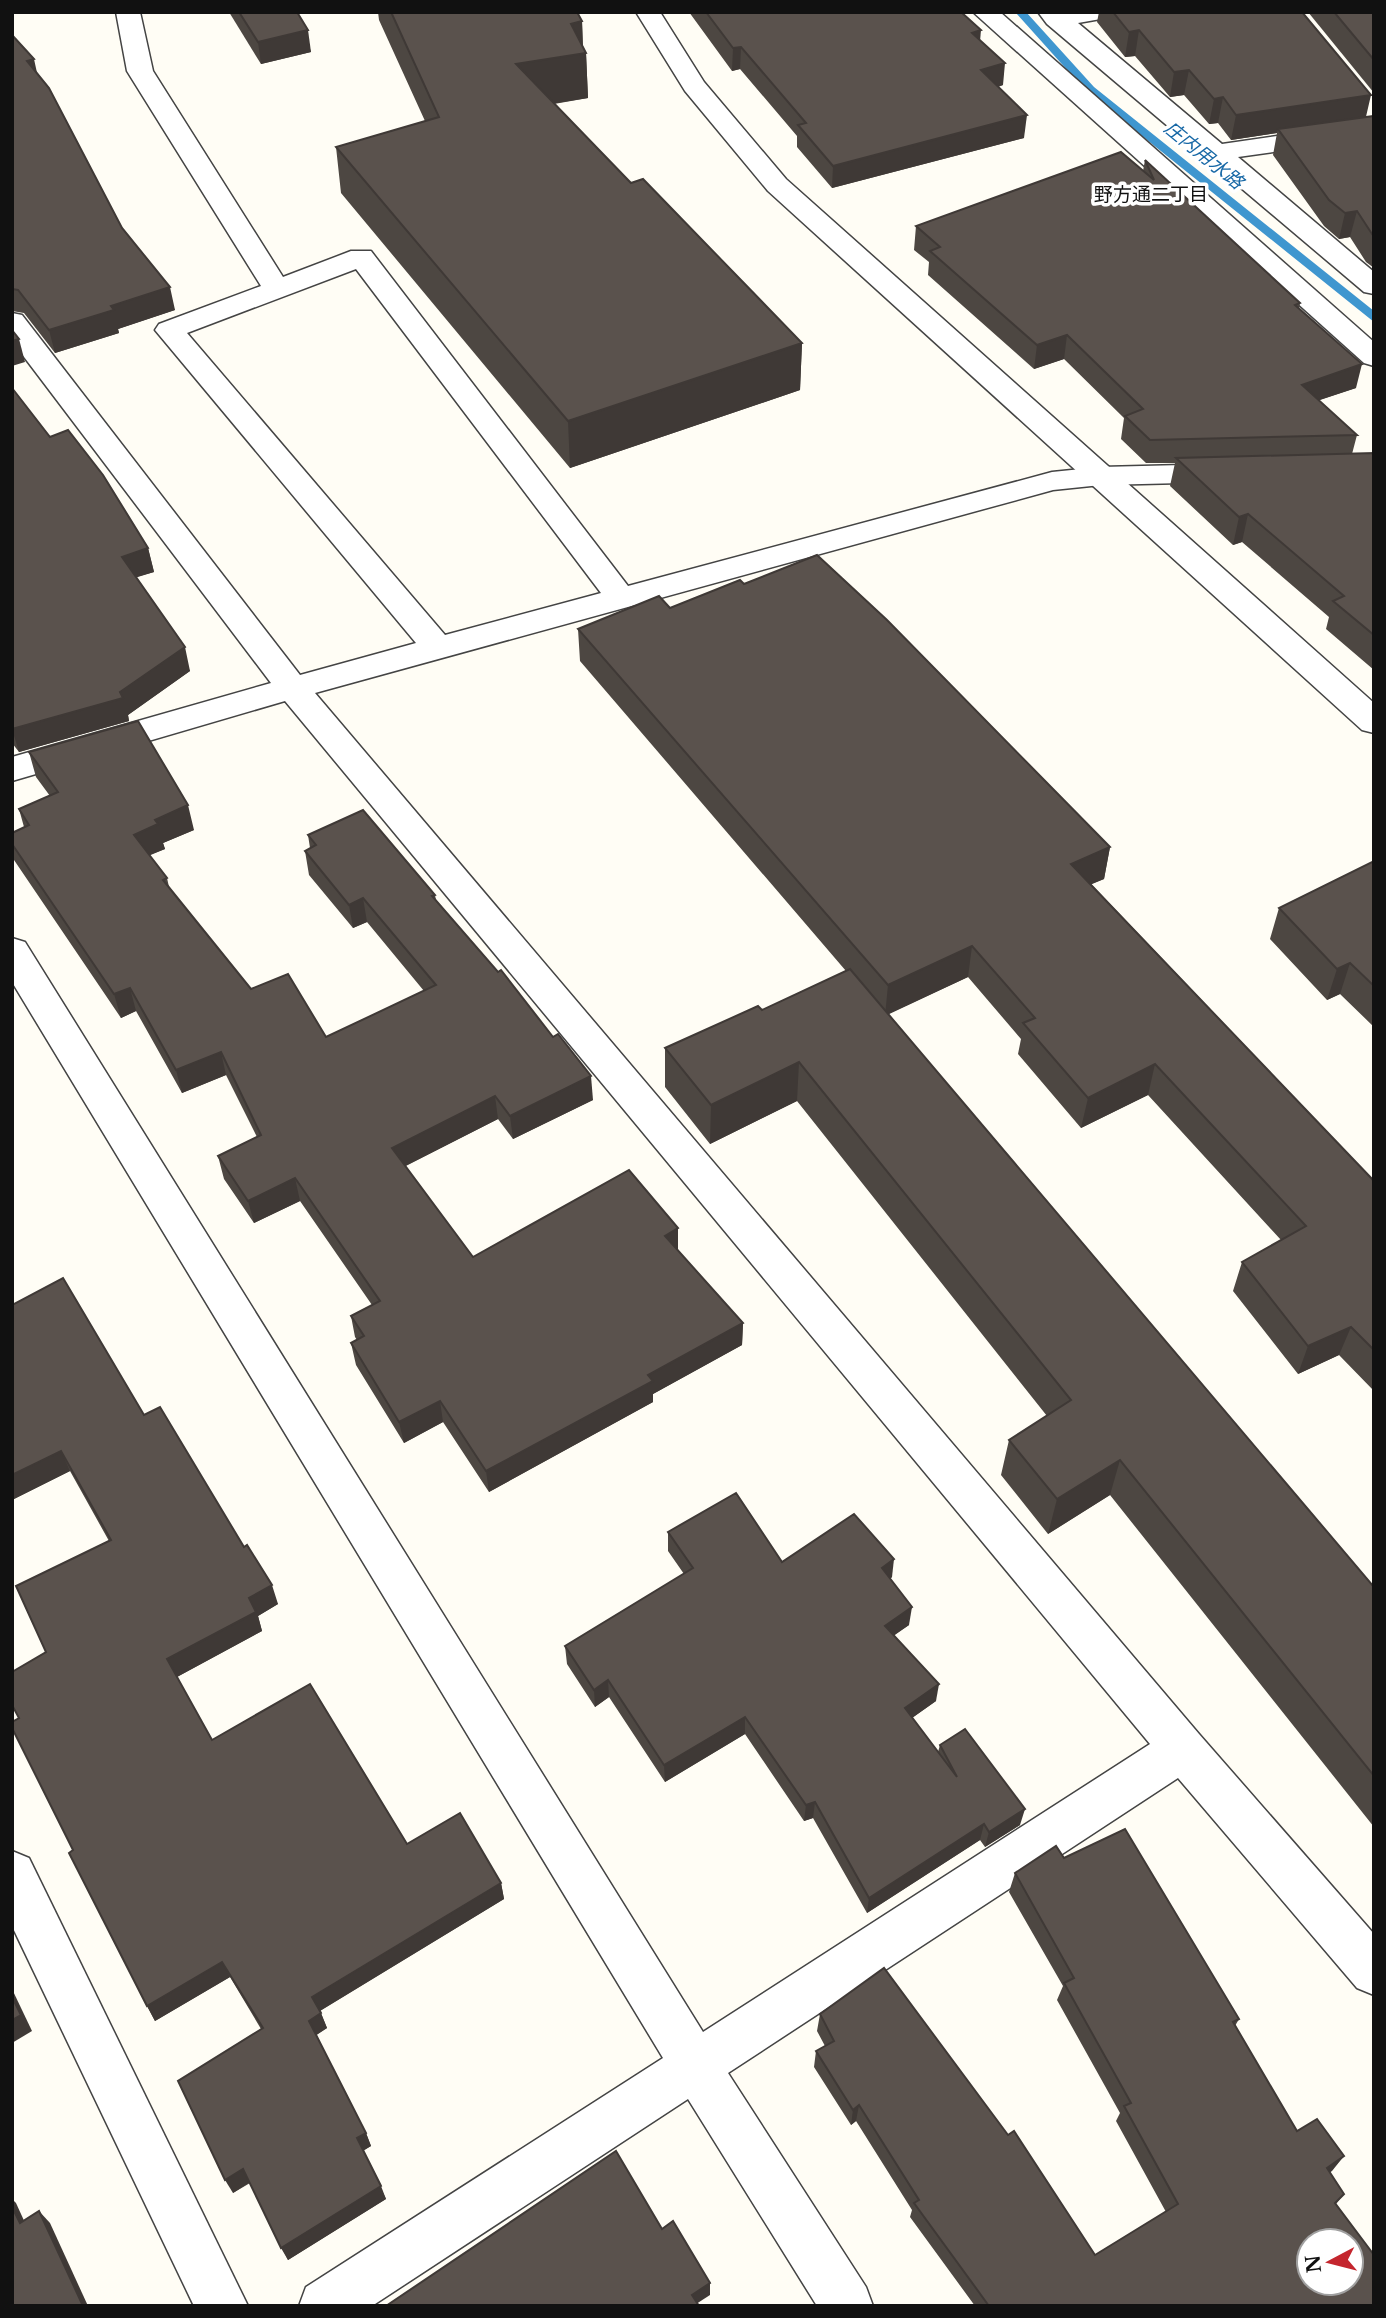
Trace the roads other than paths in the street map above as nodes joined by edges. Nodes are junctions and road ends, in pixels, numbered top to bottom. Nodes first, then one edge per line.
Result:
1 (128, 12) edge
2 (648, 12) edge
3 (985, 12) edge
4 (1103, 12) edge
5 (1053, 16) edge
6 (1374, 131) edge
7 (1214, 153) junction
8 (1374, 286) edge
9 (275, 288) junction
10 (12, 321) edge
11 (1374, 358) edge
12 (1251, 473) edge
13 (1101, 476) junction
14 (620, 597) junction
15 (438, 648) junction
16 (292, 688) junction
17 (1374, 722) edge
18 (12, 769) edge
19 (12, 951) edge
20 (1183, 1749) junction
21 (12, 1874) edge
22 (1374, 1971) edge
23 (695, 2065) junction
24 (222, 2306) edge
25 (325, 2306) edge
26 (847, 2306) edge

1 - 9 street
2 - 13 street
3 - 11 street
4 - 5 street
5 - 7 street
6 - 7 street
7 - 8 street
9 - 14 street
9 - 15 street
10 - 16 street
12 - 13 street
13 - 14 street
13 - 17 street
14 - 15 street
15 - 16 street
16 - 18 street
16 - 20 street
19 - 23 street
20 - 22 street
20 - 23 street
21 - 24 street
23 - 25 street
23 - 26 street

